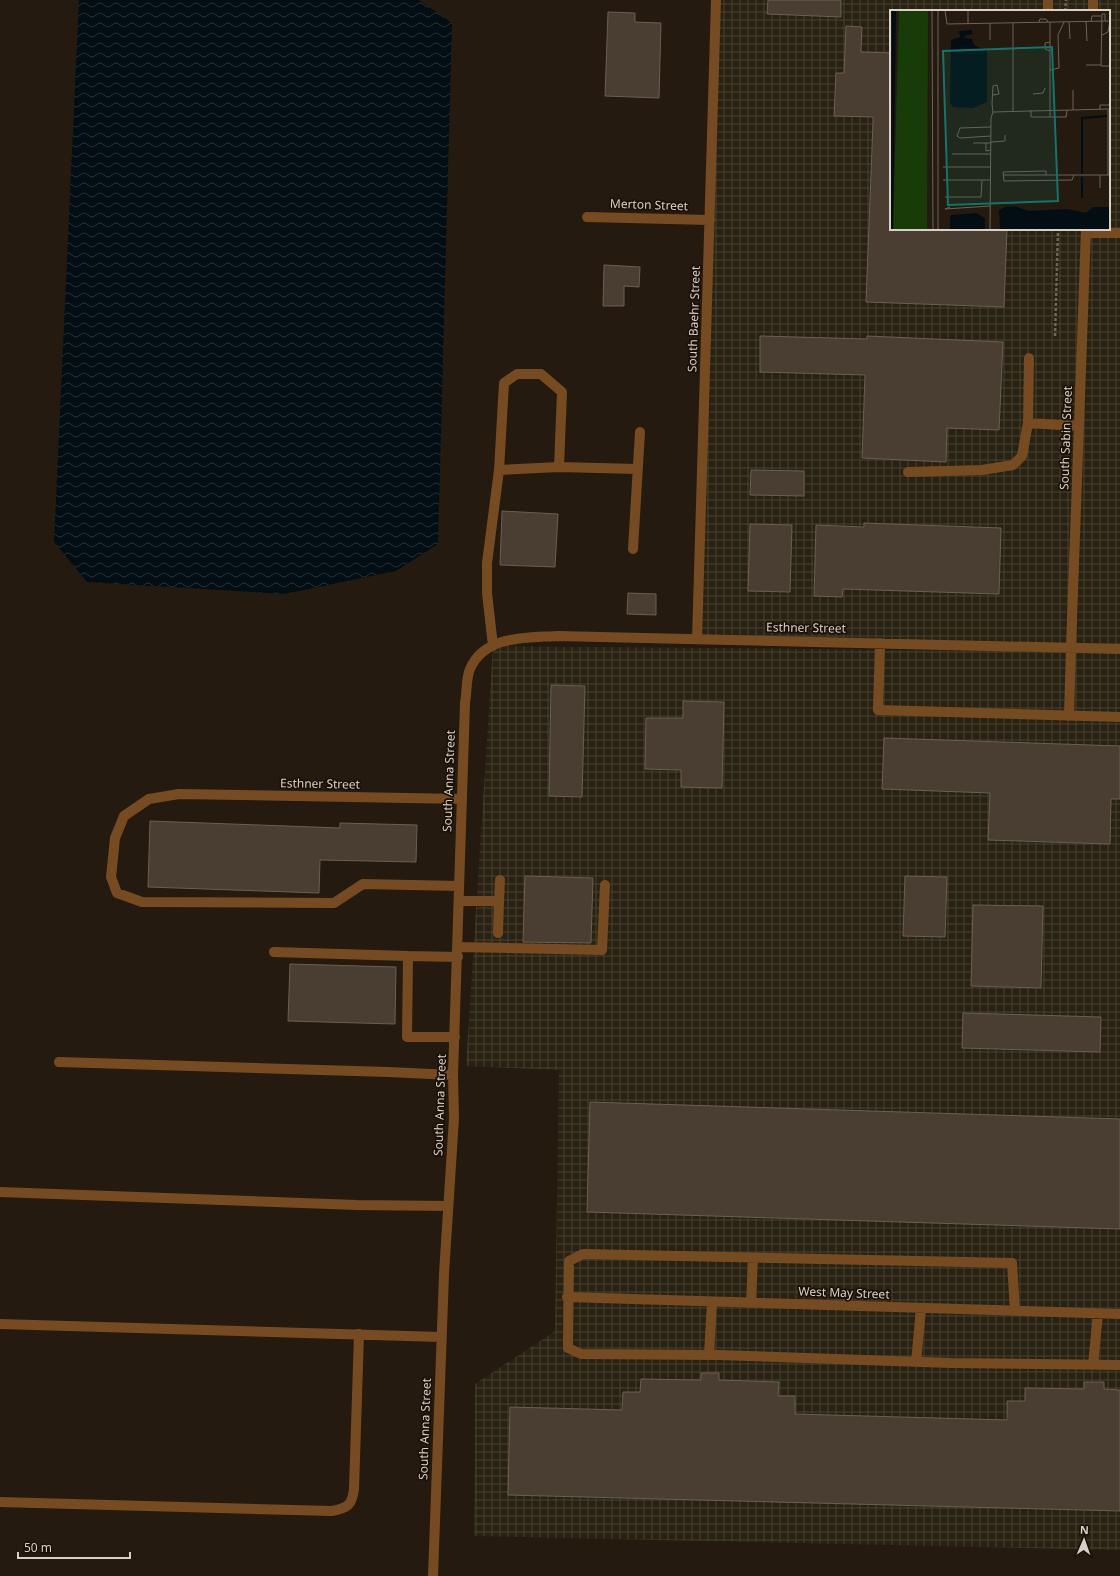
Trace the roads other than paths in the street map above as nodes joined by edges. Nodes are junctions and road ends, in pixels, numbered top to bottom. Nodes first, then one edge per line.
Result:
1 (716, 0) edge
2 (587, 216) dead end
3 (710, 220) junction
4 (1086, 231) edge
5 (1120, 232) edge
6 (1029, 358) dead end
7 (1028, 424) junction
8 (1079, 426) junction
9 (640, 432) dead end
10 (559, 468) junction
11 (499, 470) junction
12 (637, 470) junction
13 (908, 472) dead end
14 (633, 549) dead end
15 (697, 639) junction
16 (880, 643) junction
17 (493, 646) junction
18 (1071, 647) junction
19 (1120, 649) edge
20 (1070, 716) junction
21 (1120, 717) edge
22 (462, 799) junction
23 (500, 880) dead end
24 (605, 885) dead end
25 (459, 886) junction
26 (459, 901) junction
27 (499, 901) junction
28 (498, 932) dead end
29 (274, 952) dead end
30 (458, 952) junction
31 (408, 956) junction
32 (455, 1037) junction
33 (59, 1062) dead end
34 (454, 1075) junction
35 (0, 1192) edge
36 (448, 1206) junction
37 (753, 1258) junction
38 (567, 1297) junction
39 (712, 1302) junction
40 (751, 1303) junction
41 (920, 1309) junction
42 (1014, 1311) junction
43 (1098, 1314) junction
44 (1120, 1314) edge
45 (0, 1324) edge
46 (360, 1334) junction
47 (441, 1336) junction
48 (709, 1355) junction
49 (916, 1362) junction
50 (1093, 1365) junction
51 (1120, 1365) edge
52 (0, 1502) edge
53 (432, 1576) edge

1 - 3 street, South Baehr Street
2 - 3 street, Merton Street
3 - 15 street, South Baehr Street
4 - 5 street
4 - 8 street, South Sabin Street
6 - 7 street
7 - 8 street
7 - 13 street
8 - 18 street, South Sabin Street
9 - 12 street
10 - 11 street
10 - 11 street
10 - 12 street
11 - 17 street
12 - 14 street
15 - 16 street, Esthner Street
15 - 17 street, Esthner Street
16 - 18 street, Esthner Street
16 - 20 street
17 - 22 street, South Anna Street
18 - 19 street, Esthner Street
18 - 20 street, South Sabin Street
20 - 21 street
22 - 25 street, South Anna Street
22 - 25 street, Esthner Street
23 - 27 street
24 - 30 street
25 - 26 street, South Anna Street
26 - 27 street
26 - 30 street, South Anna Street
27 - 28 street
29 - 31 street
30 - 31 street
30 - 32 street, South Anna Street
31 - 32 street
32 - 34 street, South Anna Street
33 - 34 street
34 - 36 street, South Anna Street
35 - 36 street
36 - 47 street, South Anna Street
37 - 38 street
37 - 40 street
37 - 42 street
38 - 39 street, West May Street
38 - 48 street
39 - 40 street, West May Street
39 - 48 street
40 - 41 street, West May Street
41 - 42 street, West May Street
41 - 49 street
42 - 43 street, West May Street
43 - 44 street, West May Street
43 - 50 street
45 - 46 street
46 - 47 street
46 - 52 street
47 - 53 street, South Anna Street
48 - 49 street
49 - 50 street
50 - 51 street

